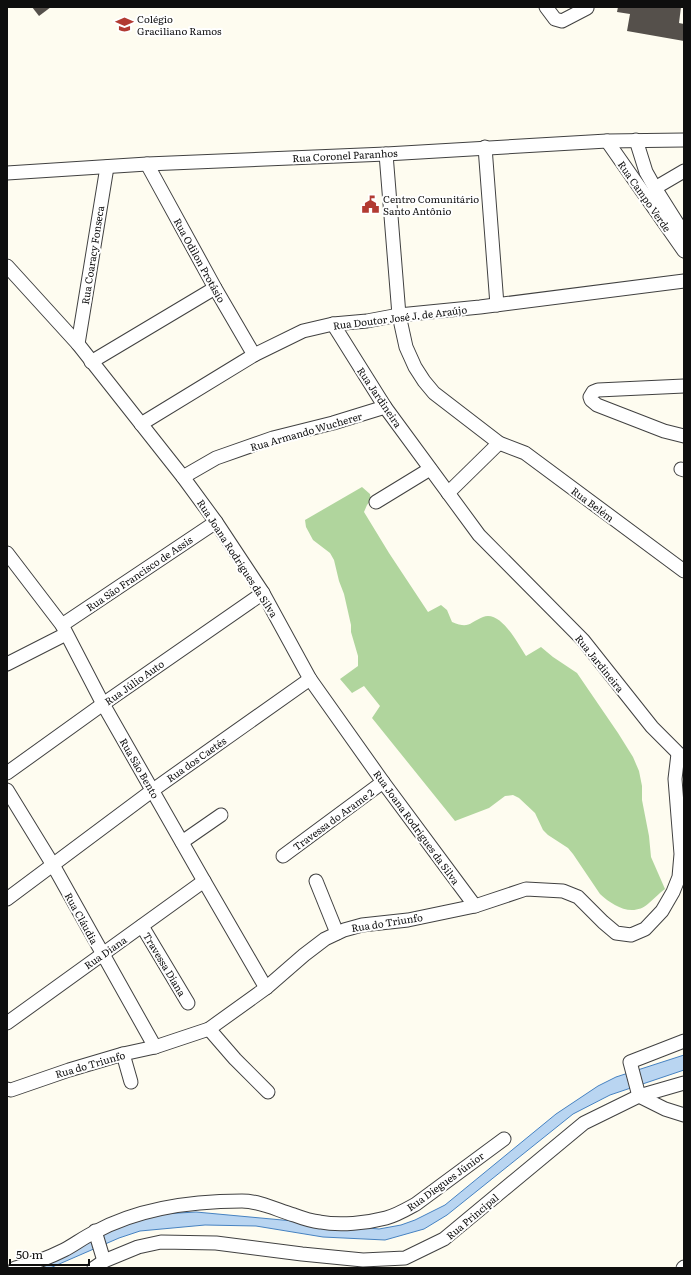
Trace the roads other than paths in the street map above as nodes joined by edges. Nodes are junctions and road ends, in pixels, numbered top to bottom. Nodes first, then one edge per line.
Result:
1 (546, 7) edge
2 (587, 8) edge
3 (636, 140) junction
4 (684, 140) edge
5 (607, 141) junction
6 (485, 147) junction
7 (386, 154) junction
8 (147, 164) junction
9 (107, 167) junction
10 (684, 171) edge
11 (7, 173) edge
12 (655, 188) junction
13 (684, 234) edge
14 (684, 251) edge
15 (7, 266) edge
16 (684, 281) edge
17 (215, 288) junction
18 (497, 304) junction
19 (399, 315) junction
20 (333, 324) junction
21 (78, 344) junction
22 (254, 354) junction
23 (91, 362) junction
24 (684, 386) edge
25 (386, 407) junction
26 (140, 424) junction
27 (684, 436) edge
28 (499, 442) junction
29 (430, 468) junction
30 (183, 477) junction
31 (448, 492) junction
32 (376, 502) dead end
33 (216, 522) junction
34 (7, 553) edge
35 (684, 571) edge
36 (263, 593) junction
37 (64, 630) junction
38 (7, 664) edge
39 (310, 679) junction
40 (103, 704) junction
41 (681, 756) edge
42 (7, 773) edge
43 (383, 782) junction
44 (7, 790) edge
45 (153, 790) junction
46 (221, 815) dead end
47 (182, 842) junction
48 (283, 856) dead end
49 (53, 865) junction
50 (204, 881) junction
51 (316, 881) dead end
52 (679, 894) edge
53 (7, 899) edge
54 (475, 906) junction
55 (142, 926) junction
56 (337, 933) junction
57 (102, 954) junction
58 (266, 988) junction
59 (188, 1003) dead end
60 (7, 1023) edge
61 (208, 1029) junction
62 (684, 1041) edge
63 (155, 1047) junction
64 (123, 1054) junction
65 (131, 1082) dead end
66 (684, 1083) edge
67 (7, 1089) edge
68 (268, 1092) dead end
69 (638, 1094) junction
70 (684, 1115) edge
71 (504, 1138) dead end
72 (96, 1232) junction
73 (100, 1260) edge
74 (15, 1268) edge

1 - 2 street
3 - 4 street, Rua Coronel Paranhos
3 - 5 street, Rua Coronel Paranhos
3 - 12 street
5 - 6 street, Rua Coronel Paranhos
5 - 14 street, Rua Campo Verde
6 - 7 street, Rua Coronel Paranhos
6 - 18 street
7 - 8 street, Rua Coronel Paranhos
7 - 19 street, Rua Belém
8 - 9 street, Rua Coronel Paranhos
8 - 17 street, Rua Odilon Protásio
9 - 11 street, Rua Coronel Paranhos
9 - 21 street, Rua Coaracy Fonseca
10 - 12 street
12 - 13 street
15 - 21 street, Rua Joana Rodrigues da Silva
16 - 18 street, Rua Doutor José J. de Araújo
17 - 22 street, Rua Odilon Protásio
17 - 23 street
18 - 19 street, Rua Doutor José J. de Araújo
19 - 20 street, Rua Doutor José J. de Araújo
19 - 28 street, Rua Belém
20 - 22 street, Rua Doutor José J. de Araújo
20 - 25 street, Rua Jardineira
21 - 23 street, Rua Joana Rodrigues da Silva
22 - 26 street, Rua Doutor José J. de Araújo
23 - 26 street, Rua Joana Rodrigues da Silva
24 - 27 street
25 - 29 street, Rua Jardineira
25 - 30 street, Rua Armando Wucherer
26 - 30 street, Rua Joana Rodrigues da Silva
28 - 31 street
28 - 35 street, Rua Belém
29 - 31 street, Rua Jardineira
29 - 32 street
30 - 33 street, Rua Joana Rodrigues da Silva
31 - 41 street, Rua Jardineira
33 - 36 street, Rua Joana Rodrigues da Silva
33 - 37 street, Rua São Francisco de Assis
34 - 37 street, Rua São Bento
36 - 39 street, Rua Joana Rodrigues da Silva
36 - 40 street, Rua Júlio Auto
37 - 38 street, Rua São Francisco de Assis
37 - 40 street, Rua São Bento
39 - 43 street, Rua Joana Rodrigues da Silva
39 - 45 street, Rua dos Caetés
40 - 42 street, Rua Júlio Auto
40 - 45 street, Rua São Bento
41 - 52 street, Rua Jardineira
43 - 48 street, Travessa do Arame 2
43 - 54 street, Rua Joana Rodrigues da Silva
44 - 49 street, Rua Cláudia
45 - 47 street, Rua São Bento
45 - 49 street, Rua dos Caetés
46 - 47 street
47 - 50 street, Rua São Bento
49 - 53 street, Rua dos Caetés
49 - 57 street, Rua Cláudia
50 - 55 street, Rua Diana
50 - 58 street, Rua São Bento
51 - 56 street
52 - 54 street, Rua do Triunfo
54 - 56 street, Rua do Triunfo
55 - 57 street, Rua Diana
55 - 59 street, Travessa Diana
56 - 58 street, Rua do Triunfo
57 - 60 street, Rua Diana
57 - 63 street, Rua Cláudia
58 - 61 street, Rua do Triunfo
61 - 63 street, Rua do Triunfo
61 - 68 street
62 - 69 street
63 - 64 street, Rua do Triunfo
64 - 65 street
64 - 67 street, Rua do Triunfo
66 - 69 street, Rua Principal
69 - 70 street
69 - 73 street, Rua Principal
71 - 72 street, Rua Diegues Júnior
72 - 73 street
72 - 74 street, Rua Diegues Júnior

